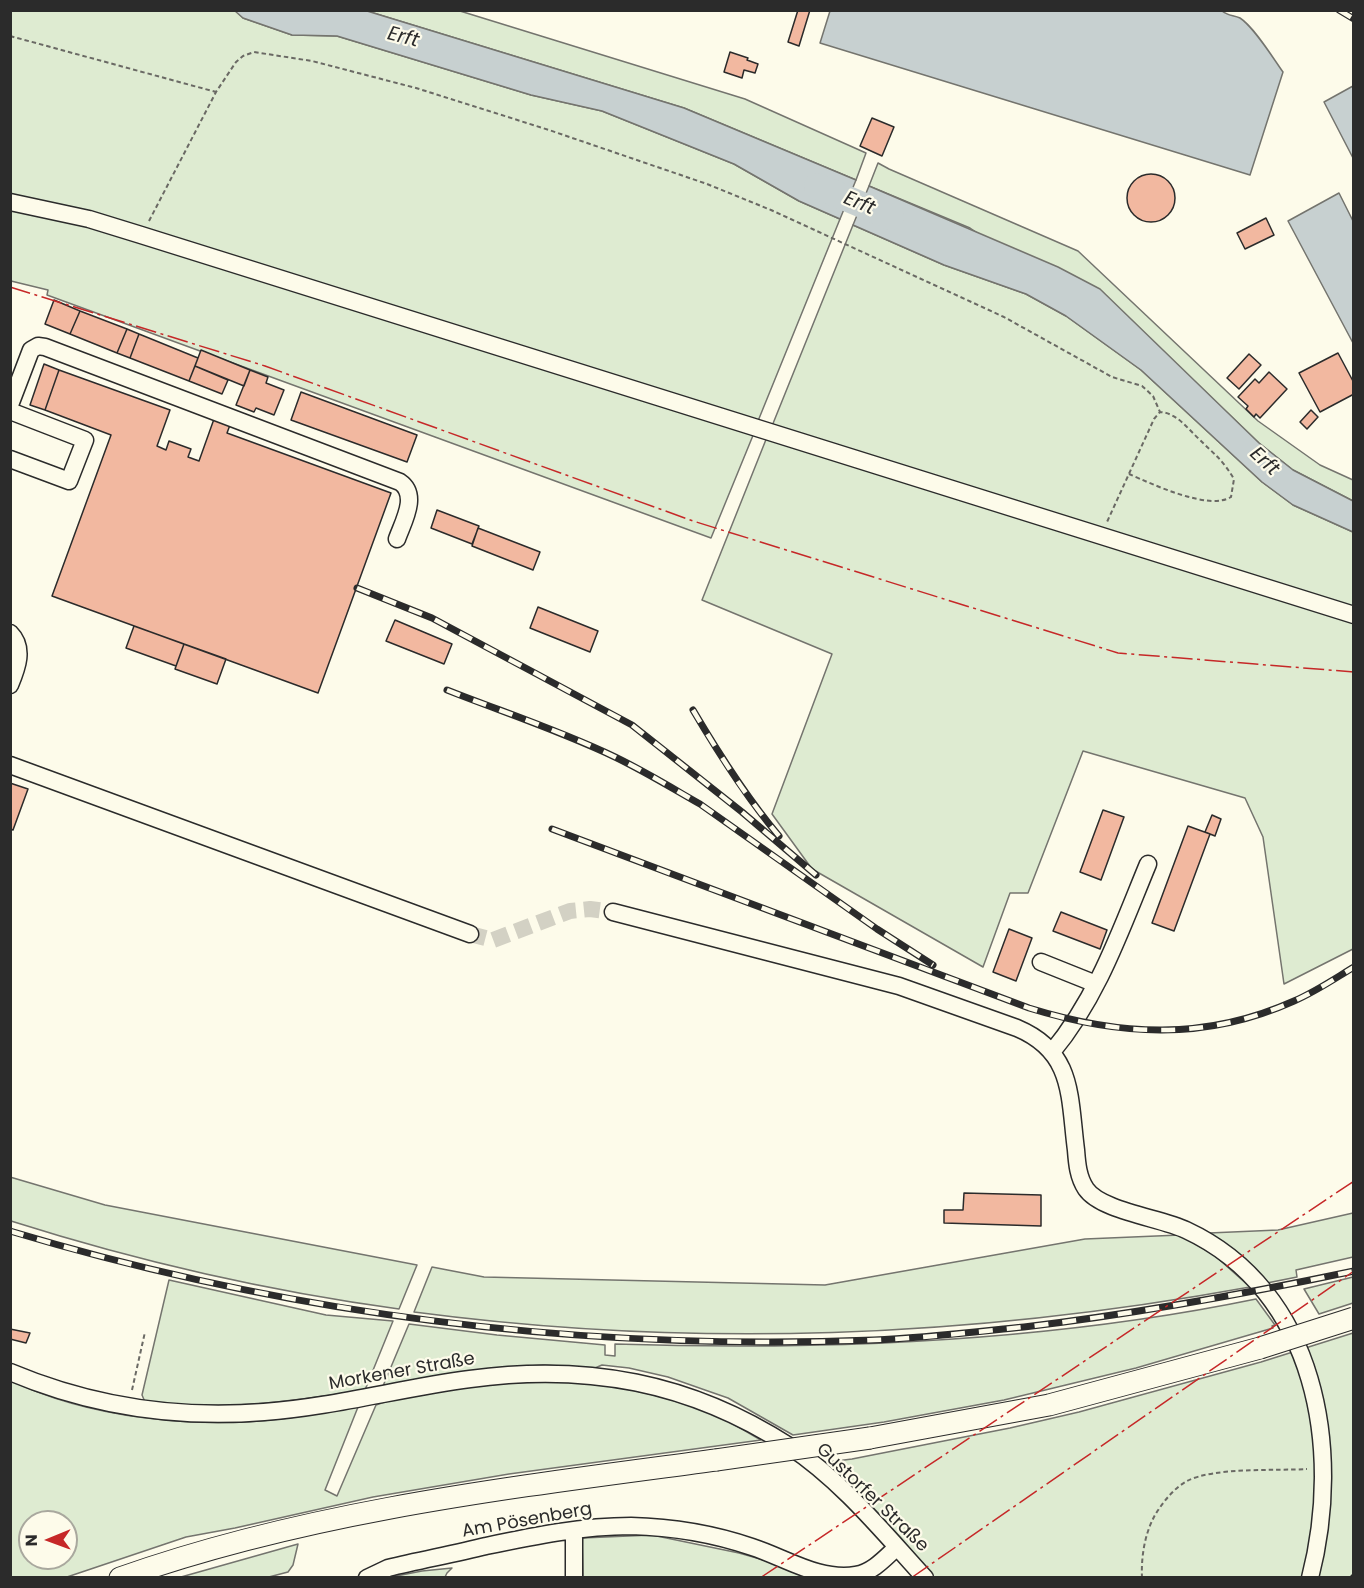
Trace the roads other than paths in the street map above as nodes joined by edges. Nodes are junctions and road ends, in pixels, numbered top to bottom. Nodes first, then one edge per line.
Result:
1 (10, 202) edge
2 (10, 405) edge
3 (10, 411) edge
4 (10, 459) edge
5 (397, 539) dead end
6 (1353, 615) edge
7 (10, 633) edge
8 (10, 685) edge
9 (10, 765) edge
10 (1148, 864) dead end
11 (613, 912) tunnel mouth
12 (470, 934) tunnel mouth
13 (1041, 962) dead end
14 (1096, 984) junction
15 (1052, 1052) junction
16 (1353, 1318) edge
17 (10, 1371) edge
18 (791, 1447) joint
19 (574, 1530) junction
20 (897, 1547) junction
21 (120, 1578) edge
22 (367, 1578) edge
23 (574, 1578) edge
24 (925, 1578) edge
25 (1310, 1578) edge

1 - 6 street
2 - 5 street
3 - 4 street
7 - 8 street
9 - 12 street
10 - 14 street
11 - 15 street
13 - 14 street
14 - 15 street
15 - 25 street
16 - 21 main road, bridge
17 - 18 street, Morkener Straße
18 - 20 street, Gustorfer Straße
19 - 20 street, Am Pösenberg
19 - 22 street, Am Pösenberg
19 - 23 street
20 - 24 street, Gustorfer Straße

